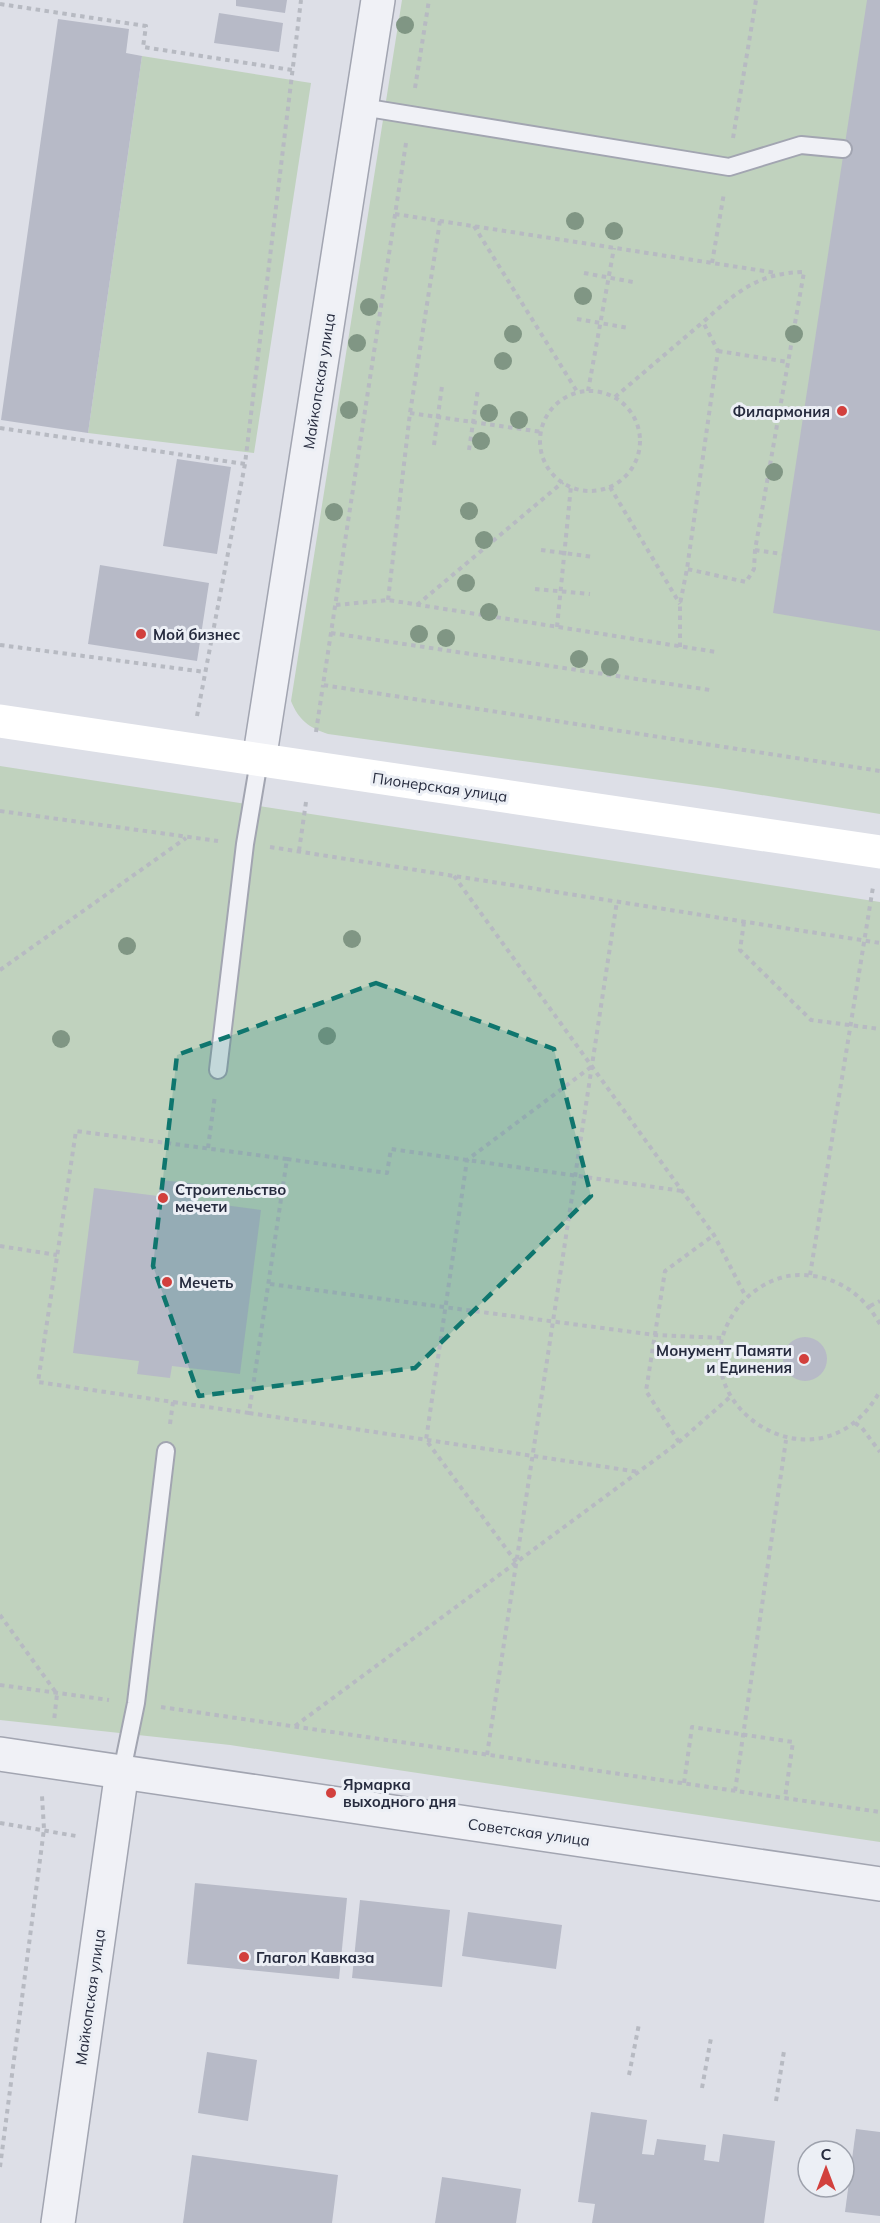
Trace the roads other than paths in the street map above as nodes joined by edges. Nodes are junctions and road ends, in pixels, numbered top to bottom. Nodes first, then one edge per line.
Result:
1 (378, 0) edge
2 (362, 107) junction
3 (843, 149) dead end
4 (0, 721) edge
5 (259, 762) junction
6 (880, 851) edge
7 (218, 1070) road end
8 (165, 1451) road end
9 (0, 1754) edge
10 (122, 1771) junction
11 (880, 1884) edge
12 (58, 2223) edge

1 - 2 street, Майкопская улица
2 - 3 lane
2 - 5 street, Майкопская улица
4 - 5 main road, Пионерская улица
5 - 6 main road, Пионерская улица
5 - 7 lane
8 - 10 lane
9 - 10 street, Советская улица
10 - 11 street, Советская улица
10 - 12 street, Майкопская улица

